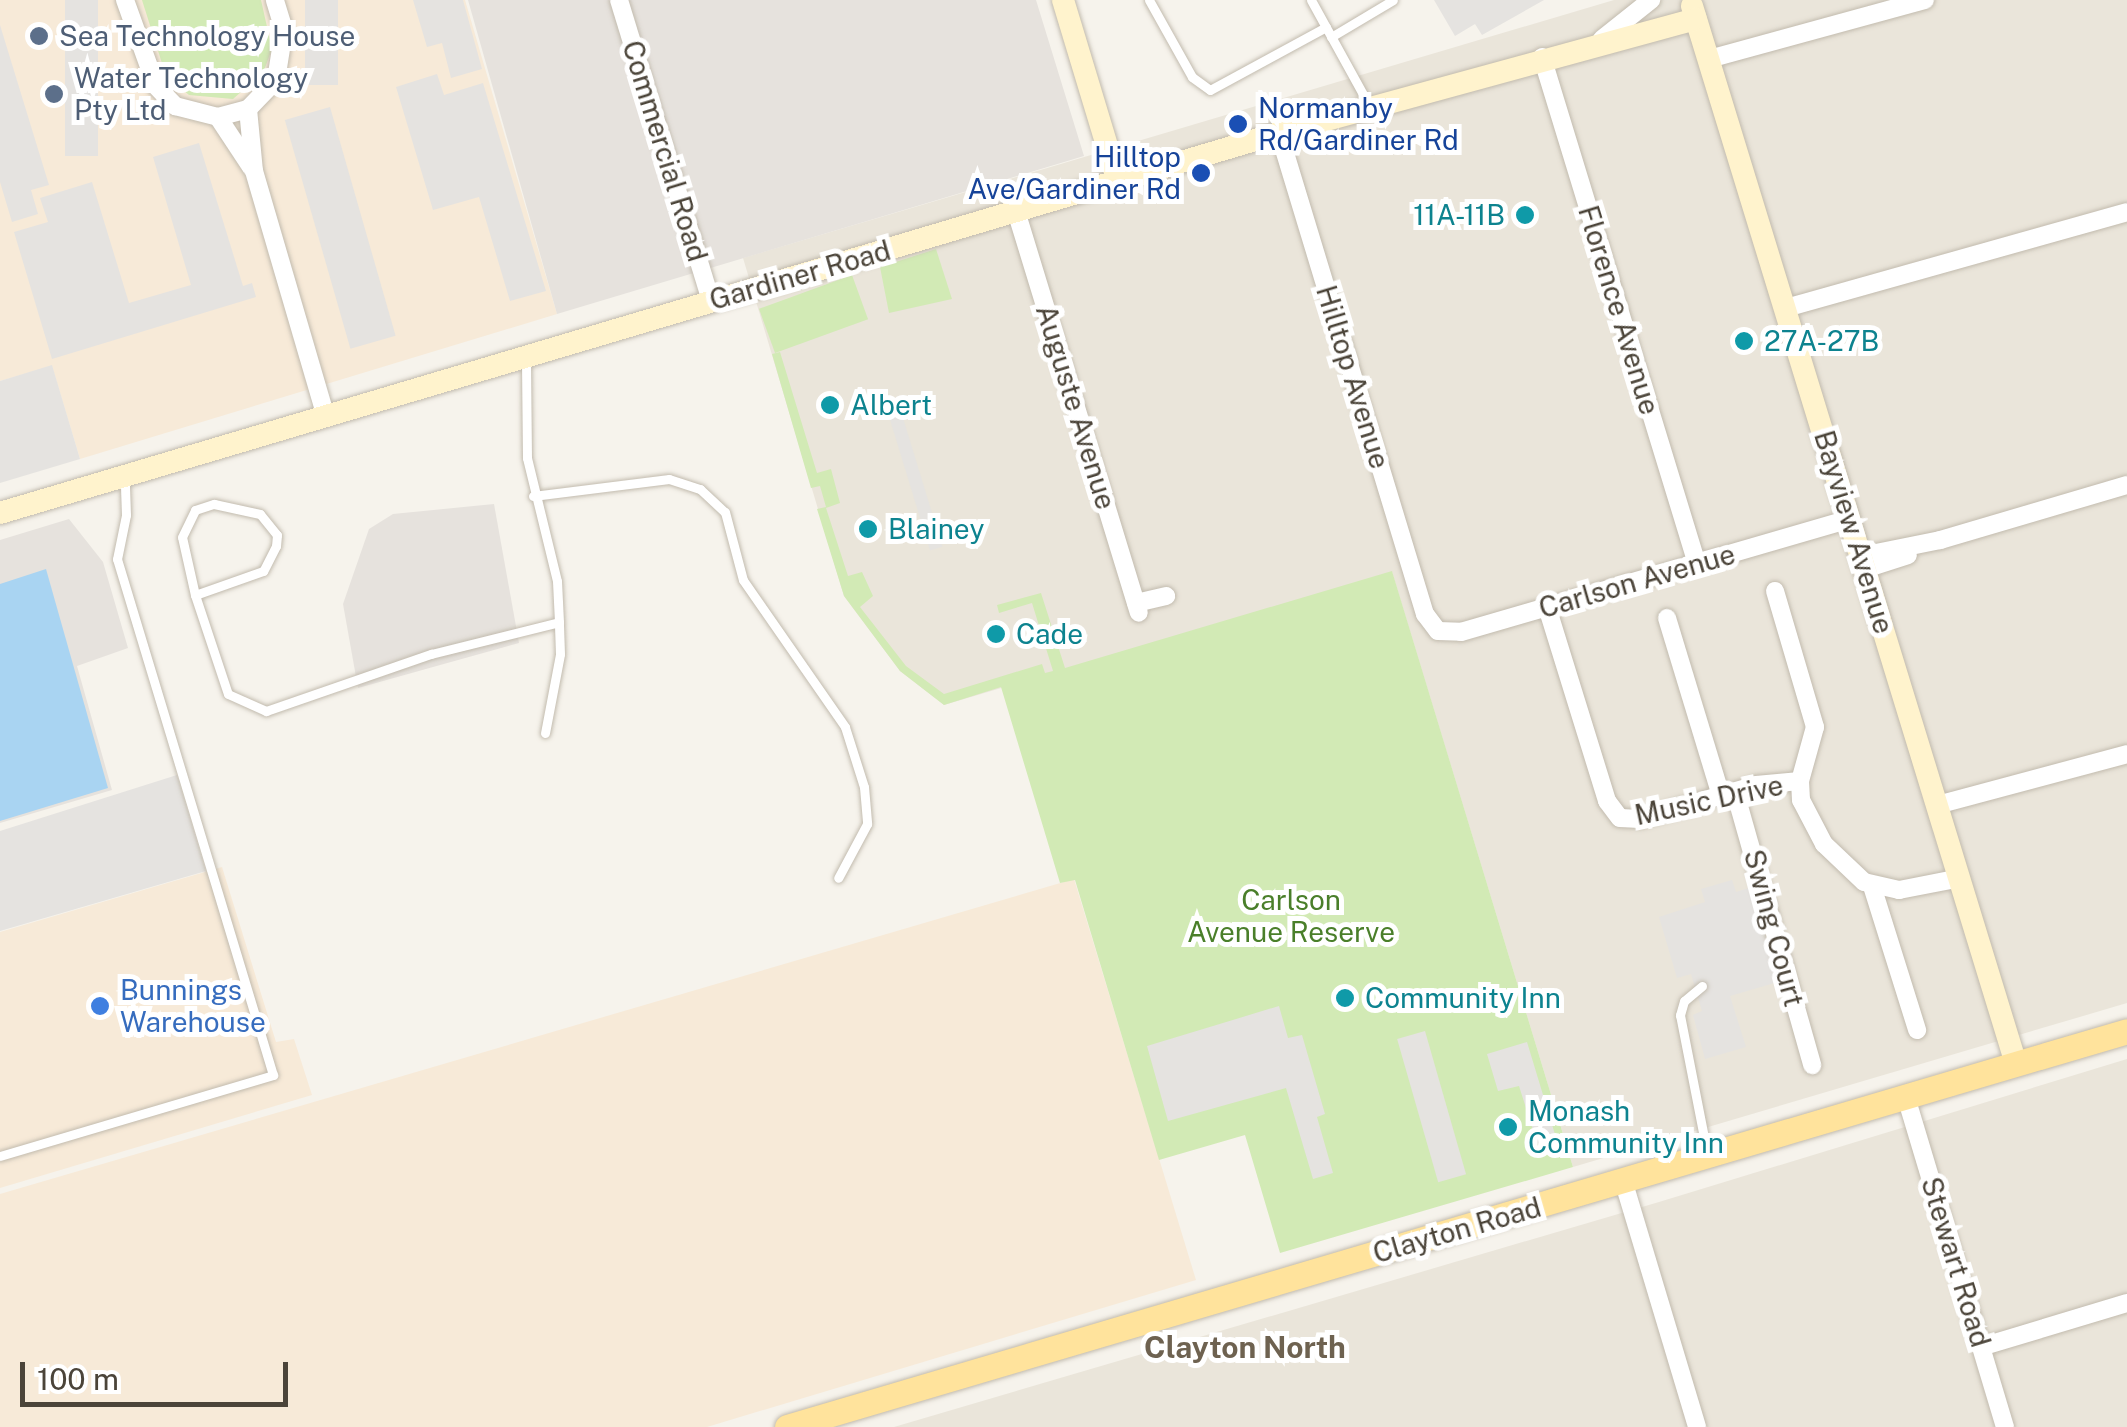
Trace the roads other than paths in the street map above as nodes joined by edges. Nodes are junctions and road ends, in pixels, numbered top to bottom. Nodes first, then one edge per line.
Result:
1 (126, 0) edge
2 (275, 0) edge
3 (618, 0) edge
4 (1063, 0) edge
5 (1149, 0) edge
6 (1311, 0) edge
7 (1393, 0) edge
8 (1651, 0) edge
9 (1925, 0) edge
10 (1693, 8) edge
11 (1329, 32) junction
12 (1602, 40) junction
13 (1542, 57) junction
14 (1711, 64) junction
15 (1370, 107) junction
16 (248, 108) junction
17 (218, 117) junction
18 (1278, 134) junction
19 (254, 171) junction
20 (1118, 182) junction
21 (1016, 211) junction
22 (2127, 212) edge
23 (711, 302) junction
24 (1787, 314) junction
25 (526, 357) junction
26 (326, 417) junction
27 (124, 476) junction
28 (2127, 484) edge
29 (533, 496) junction
30 (0, 514) edge
31 (1850, 519) junction
32 (1863, 562) junction
33 (1696, 564) junction
34 (1775, 591) dead end
35 (195, 595) junction
36 (1166, 596) dead end
37 (1547, 607) junction
38 (1666, 618) dead end
39 (1428, 620) joint
40 (560, 622) junction
41 (545, 733) dead end
42 (2127, 754) edge
43 (1800, 781) junction
44 (1728, 794) junction
45 (1939, 810) junction
46 (838, 878) dead end
47 (1960, 878) junction
48 (1872, 886) junction
49 (1702, 986) dead end
50 (1916, 1030) dead end
51 (2127, 1031) edge
52 (2016, 1064) junction
53 (1812, 1065) dead end
54 (1906, 1097) junction
55 (1707, 1155) junction
56 (0, 1156) edge
57 (1624, 1180) junction
58 (2127, 1303) edge
59 (1981, 1347) junction
60 (786, 1427) edge
61 (1697, 1427) edge
62 (2005, 1427) edge

1 - 17 street
2 - 16 street
3 - 23 street, Commercial Road
4 - 20 street
5 - 11 lane
6 - 11 lane
7 - 11 lane
8 - 12 street, Gardiner Road
9 - 14 street
10 - 12 street, Gardiner Road
10 - 14 street, Bayview Avenue
11 - 15 lane
12 - 13 street, Gardiner Road
13 - 15 street, Gardiner Road
13 - 33 street, Florence Avenue
14 - 24 street, Bayview Avenue
15 - 18 street, Gardiner Road
16 - 17 street
16 - 19 street
17 - 19 street
18 - 20 street, Gardiner Road
18 - 39 street, Hilltop Avenue
19 - 26 street
20 - 21 street, Gardiner Road
21 - 23 street, Gardiner Road
21 - 36 street, Auguste Avenue
22 - 24 street
23 - 25 street, Gardiner Road
24 - 31 street, Bayview Avenue
25 - 26 street, Gardiner Road
25 - 29 lane
26 - 27 street, Gardiner Road
27 - 30 street, Gardiner Road
27 - 56 lane
28 - 32 street
29 - 40 lane
29 - 46 lane
31 - 32 street, Bayview Avenue
31 - 33 street, Carlson Avenue
32 - 45 street, Bayview Avenue
33 - 37 street, Carlson Avenue
34 - 43 street
35 - 35 lane
35 - 40 lane
37 - 39 street, Carlson Avenue
37 - 44 street, Music Drive
38 - 44 street, Swing Court
40 - 41 lane
42 - 45 street
43 - 44 street, Music Drive
43 - 48 street, Music Drive
44 - 53 street, Swing Court
45 - 47 street, Bayview Avenue
47 - 48 street
47 - 52 street, Bayview Avenue
48 - 50 street
49 - 55 lane
51 - 52 main road, Clayton Road
52 - 54 main road, Clayton Road
54 - 55 main road, Clayton Road
54 - 59 street, Stewart Road
55 - 57 main road, Clayton Road
57 - 60 main road, Clayton Road
57 - 61 street
58 - 59 street
59 - 62 street, Stewart Road

